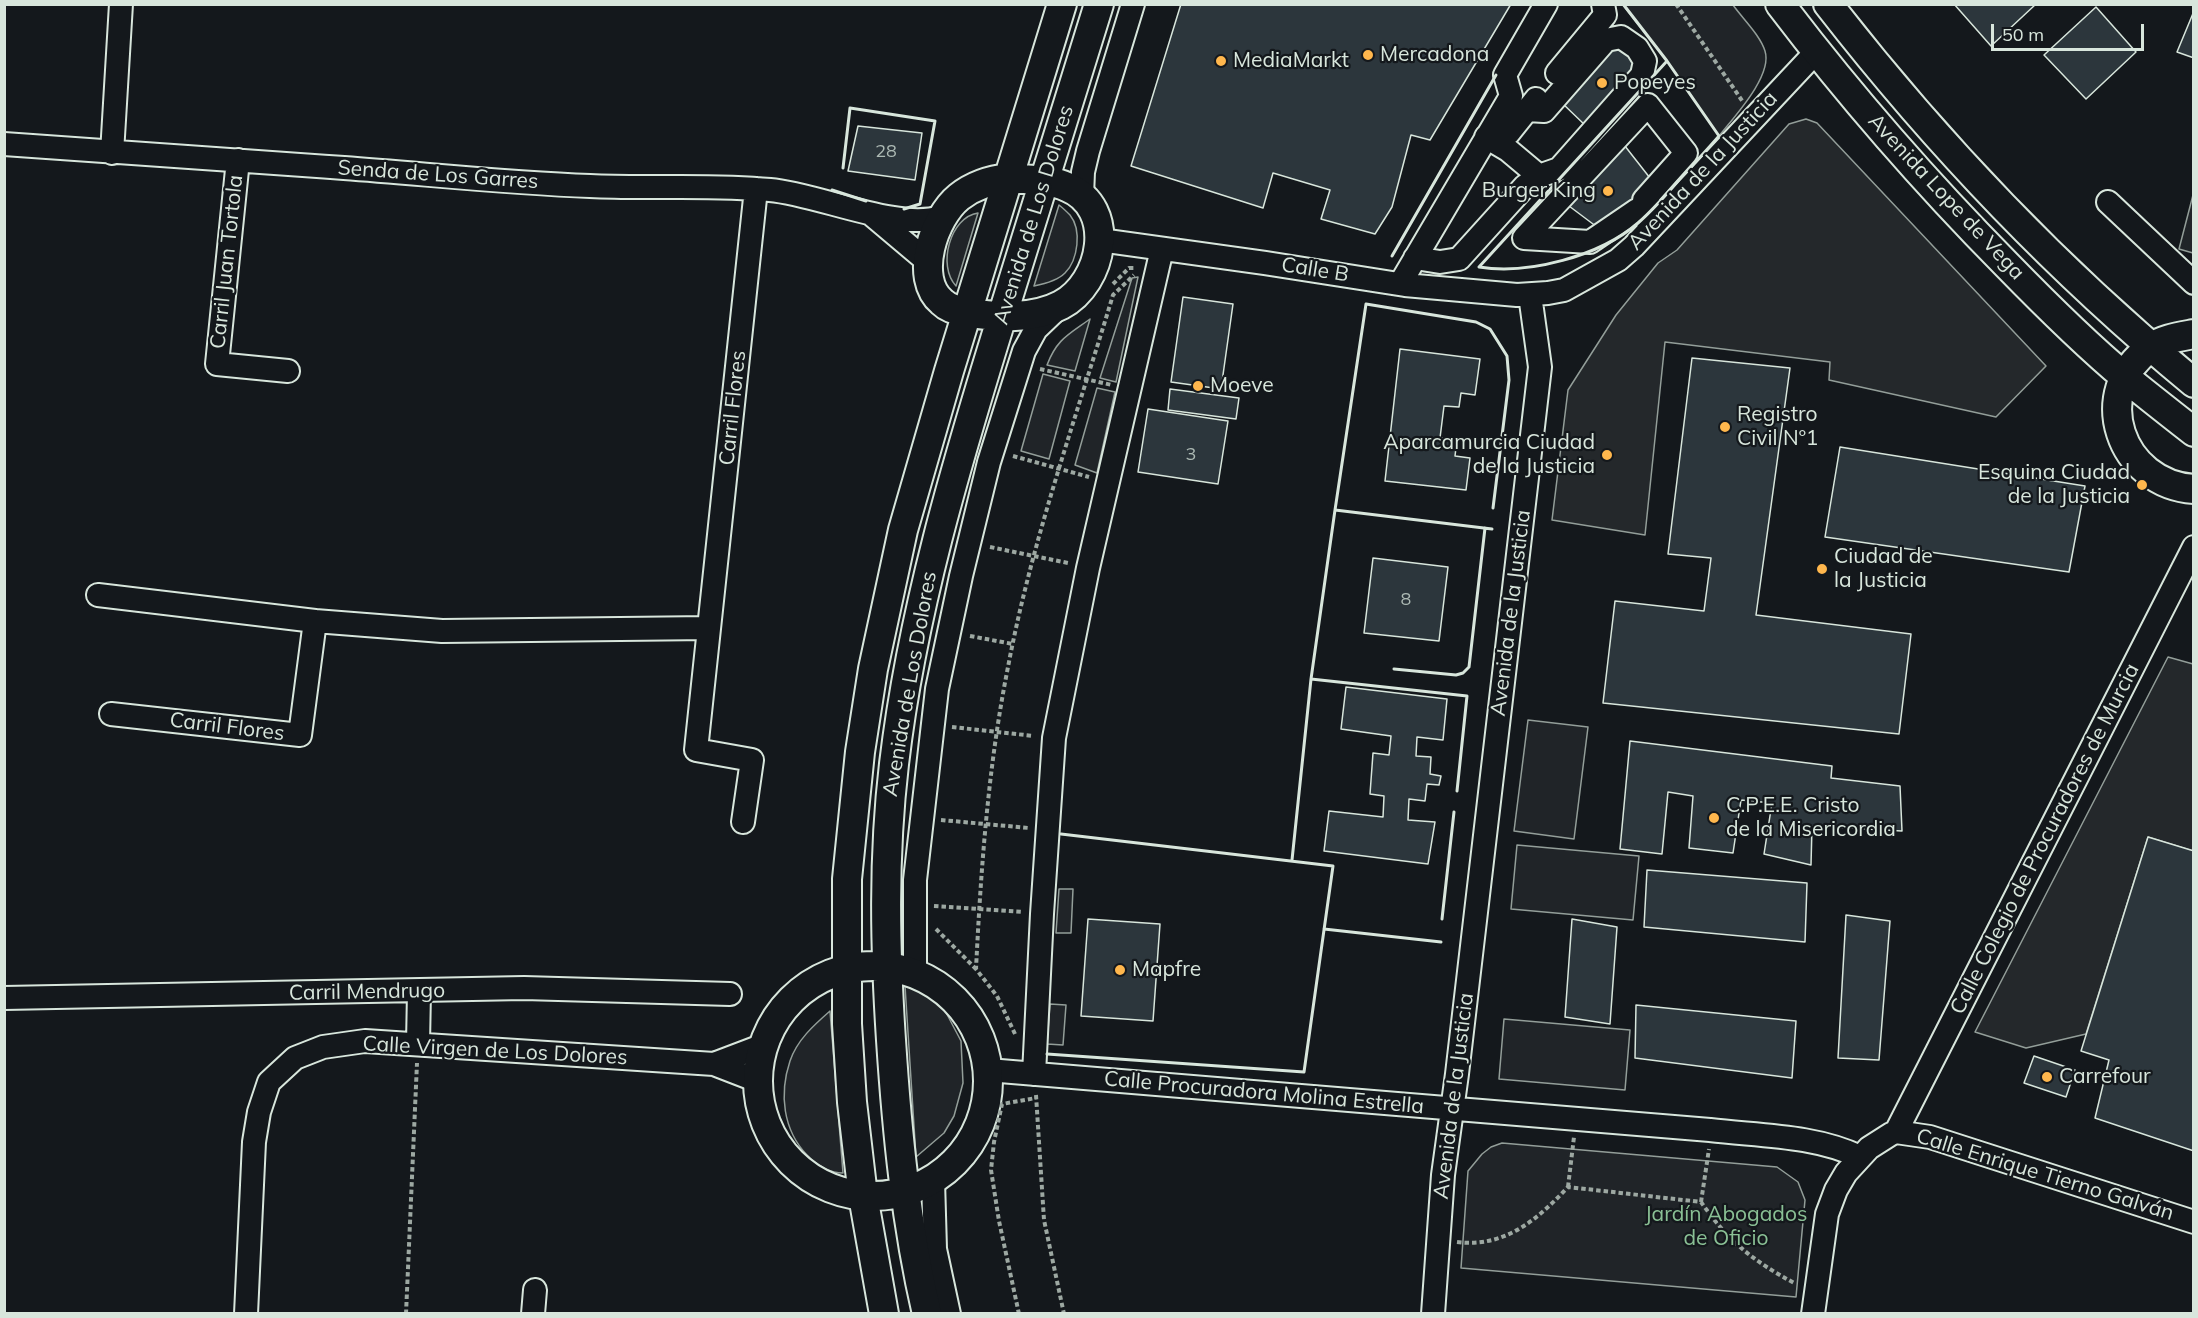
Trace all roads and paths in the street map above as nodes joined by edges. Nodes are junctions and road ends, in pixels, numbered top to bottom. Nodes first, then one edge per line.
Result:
1 (121, 4) edge
2 (1062, 4) edge
3 (1100, 4) edge
4 (1133, 4) edge
5 (1546, 4) edge
6 (1603, 4) edge
7 (1676, 4) edge
8 (1780, 4) edge
9 (1828, 4) edge
10 (1816, 52) junction
11 (1527, 110) junction
12 (1755, 117) junction
13 (1486, 137) junction
14 (4, 144) edge
15 (112, 153) junction
16 (238, 160) junction
17 (1539, 176) junction
18 (1009, 178) junction
19 (1044, 182) junction
20 (756, 189) junction
21 (1082, 196) junction
22 (2108, 202) dead end
23 (869, 213) junction
24 (941, 217) junction
25 (1657, 221) junction
26 (1100, 240) junction
27 (1162, 249) junction
28 (1415, 258) junction
29 (928, 262) junction
30 (2193, 283) edge
31 (1400, 284) junction
32 (1111, 286) dead end
33 (1530, 295) junction
34 (1061, 305) junction
35 (967, 312) junction
36 (1002, 315) junction
37 (2193, 334) edge
38 (2150, 348) junction
39 (1039, 361) dead end
40 (288, 371) dead end
41 (2125, 377) junction
42 (1088, 380) junction
43 (2193, 383) edge
44 (1130, 388) junction
45 (2193, 432) edge
46 (1015, 445) dead end
47 (1012, 456) junction
48 (1009, 467) dead end
49 (1061, 468) junction
50 (1108, 483) junction
51 (2189, 492) edge
52 (986, 546) dead end
53 (2193, 547) edge
54 (1034, 555) junction
55 (1088, 568) junction
56 (98, 596) dead end
57 (315, 621) junction
58 (971, 624) dead end
59 (709, 628) junction
60 (969, 636) junction
61 (1013, 644) junction
62 (967, 647) dead end
63 (111, 714) dead end
64 (997, 732) junction
65 (950, 738) dead end
66 (1054, 738) junction
67 (743, 822) dead end
68 (985, 823) junction
69 (939, 830) dead end
70 (1047, 830) junction
71 (915, 880) junction
72 (931, 905) junction
73 (979, 909) junction
74 (933, 914) dead end
75 (1042, 914) junction
76 (934, 922) dead end
77 (886, 966) junction
78 (847, 969) junction
79 (976, 969) junction
80 (915, 973) junction
81 (419, 991) junction
82 (730, 994) dead end
83 (4, 998) edge
84 (418, 1044) junction
85 (764, 1045) junction
86 (1034, 1046) junction
87 (714, 1064) junction
88 (988, 1070) junction
89 (1034, 1074) junction
90 (758, 1081) junction
91 (1036, 1098) junction
92 (1451, 1108) junction
93 (1576, 1119) junction
94 (1710, 1131) junction
95 (1896, 1132) junction
96 (1860, 1157) junction
97 (933, 1180) junction
98 (1568, 1187) junction
99 (904, 1193) junction
100 (863, 1196) junction
101 (1701, 1202) junction
102 (2193, 1222) edge
103 (1438, 1240) junction
104 (1817, 1288) junction
105 (535, 1290) dead end
106 (246, 1314) edge
107 (406, 1314) edge
108 (533, 1314) edge
109 (884, 1314) edge
110 (927, 1314) edge
111 (949, 1314) edge
112 (1019, 1314) edge
113 (1064, 1314) edge
114 (1432, 1314) edge
115 (1813, 1314) edge

1 - 15 street
2 - 18 main road, Avenida de Los Dolores
3 - 19 main road, Avenida de Los Dolores
4 - 21 street
5 - 13 street
6 - 11 street
7 - 12 path
8 - 10 main road, Avenida Lope de Vega
9 - 38 main road, Avenida Lope de Vega
10 - 12 street, Avenida de la Justicia
10 - 41 main road, Avenida Lope de Vega
11 - 13 street
11 - 17 street
12 - 25 street, Avenida de la Justicia
13 - 17 street
13 - 28 street
14 - 15 street, Senda de Los Garres
15 - 16 street, Senda de Los Garres
16 - 20 street, Senda de Los Garres
16 - 40 street, Carril Juan Tortola
17 - 28 street
18 - 19 main road
18 - 24 main road
18 - 35 main road, Avenida de Los Dolores
19 - 21 main road
19 - 36 main road, Avenida de Los Dolores
20 - 23 street, Senda de Los Garres
20 - 59 street, Carril Flores
21 - 26 main road
22 - 30 street
23 - 24 street, Senda de Los Garres
23 - 29 street
24 - 29 main road
25 - 25 street
25 - 33 street, Avenida de la Justicia
26 - 27 street, Calle B
26 - 34 main road
27 - 31 street, Calle B
27 - 44 street
28 - 31 street
29 - 35 main road
31 - 33 street, Calle B
32 - 42 path
33 - 92 street, Avenida de la Justicia
34 - 36 main road
34 - 71 street
35 - 36 main road
35 - 78 main road, Avenida de Los Dolores
36 - 77 main road, Avenida de Los Dolores
37 - 38 main road
38 - 41 main road
38 - 43 main road, Avenida Lope de Vega
39 - 42 path
41 - 45 main road, Avenida Lope de Vega
41 - 51 main road
42 - 44 path
42 - 49 path
44 - 50 street
46 - 47 path
47 - 48 path
47 - 49 path
49 - 50 path
49 - 54 path
50 - 55 street
52 - 54 path
53 - 95 street, Calle Colegio de Procuradores de Murcia
54 - 55 path
54 - 61 path
55 - 66 street
56 - 57 street
57 - 59 street
57 - 63 street, Carril Flores
58 - 60 path
59 - 67 street, Carril Flores
60 - 61 path
60 - 62 path
61 - 64 path
64 - 65 path
64 - 66 path
64 - 68 path
66 - 70 street
68 - 69 path
68 - 70 path
68 - 73 path
70 - 75 street
71 - 72 path
71 - 80 street
72 - 73 path
72 - 74 path
73 - 75 path
73 - 79 path
75 - 86 street
76 - 79 path
77 - 78 main road
77 - 80 main road
77 - 99 main road, Avenida de Los Dolores
78 - 85 main road
78 - 100 main road, Avenida de Los Dolores
79 - 86 path
80 - 88 main road
81 - 82 street, Carril Mendrugo
81 - 83 street, Carril Mendrugo
81 - 84 street
84 - 87 street, Calle Virgen de Los Dolores
84 - 106 street, Calle Virgen de Los Dolores
84 - 107 path
85 - 87 street, Calle Virgen de Los Dolores
85 - 90 main road
86 - 89 street
87 - 90 street, Calle Virgen de Los Dolores
88 - 89 street, Calle Procuradora Molina Estrella
88 - 97 main road
89 - 91 path
89 - 92 street, Calle Procuradora Molina Estrella
90 - 100 main road
91 - 112 path
91 - 113 path
92 - 93 street, Calle Procuradora Molina Estrella
92 - 103 street, Avenida de la Justicia
93 - 94 street, Calle Procuradora Molina Estrella
93 - 98 path
94 - 96 street, Calle Procuradora Molina Estrella
94 - 101 path
95 - 96 street
95 - 102 street, Calle Enrique Tierno Galván
96 - 104 street
97 - 99 main road
97 - 111 street
98 - 101 path
98 - 103 path
99 - 100 main road
99 - 110 main road, Avenida de Los Dolores
100 - 109 main road, Avenida de Los Dolores
101 - 104 path
103 - 114 street, Avenida de la Justicia
104 - 115 street
105 - 108 street

